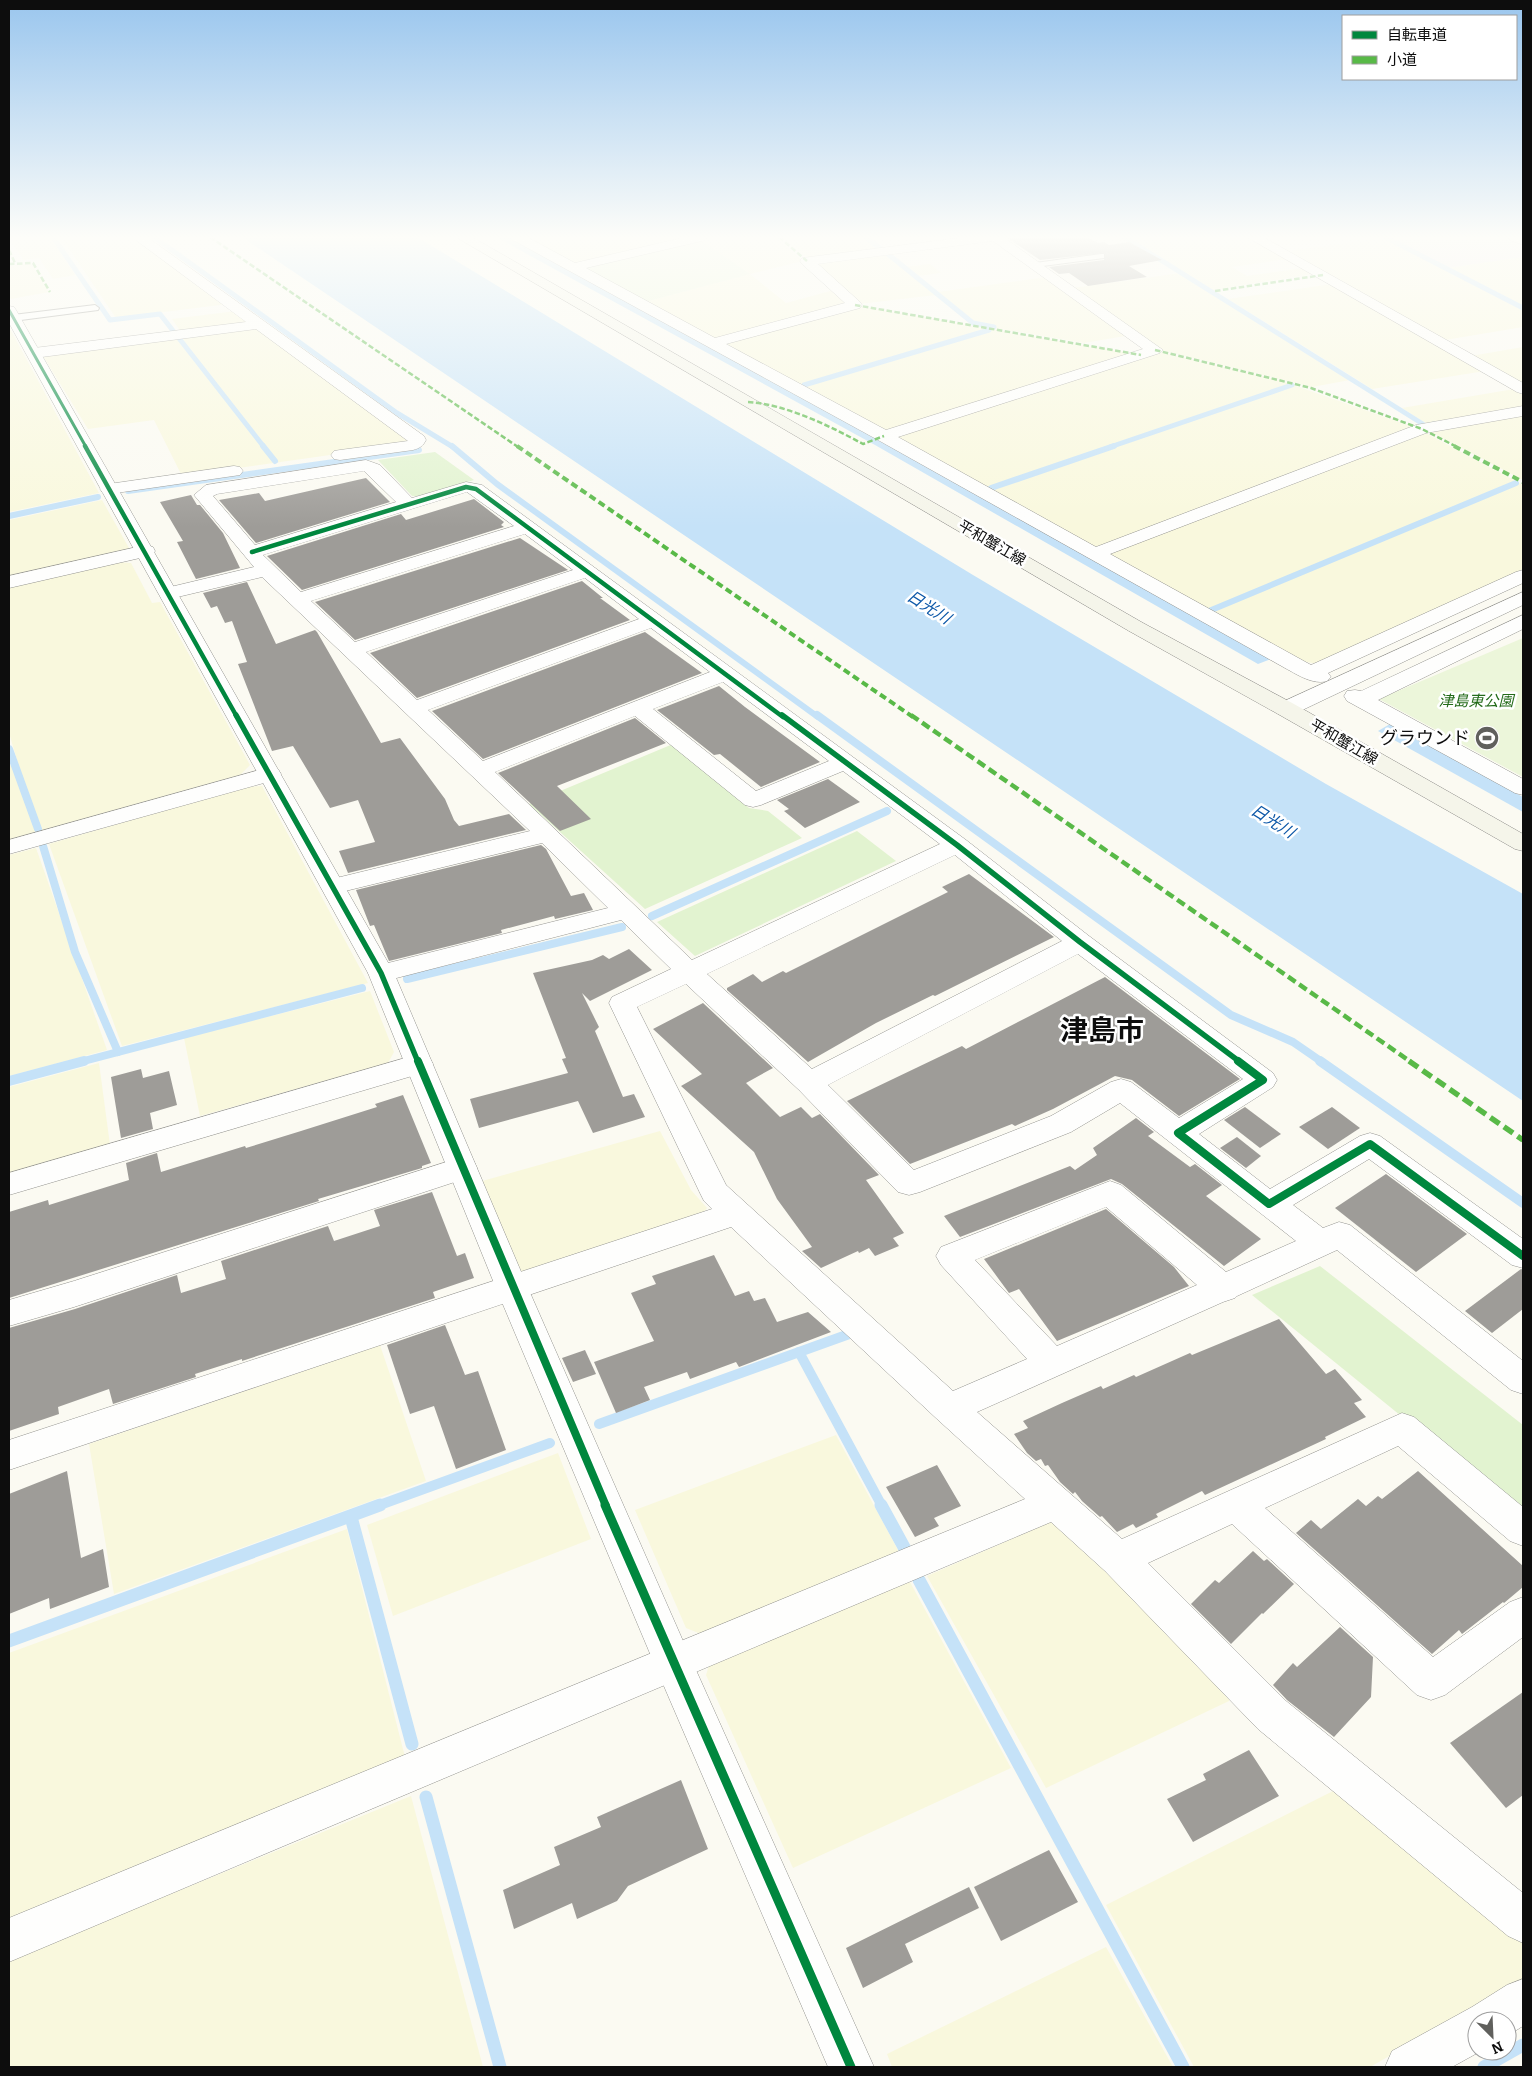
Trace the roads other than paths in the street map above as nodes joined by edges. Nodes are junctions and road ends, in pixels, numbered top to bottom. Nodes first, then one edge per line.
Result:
1 (23, 334) edge
2 (181, 334) edge
3 (274, 334) edge
4 (630, 334) edge
5 (696, 334) edge
6 (747, 334) edge
7 (1131, 334) edge
8 (1425, 334) edge
9 (713, 343) junction
10 (34, 352) junction
11 (1523, 389) edge
12 (1523, 411) edge
13 (884, 436) junction
14 (109, 489) junction
15 (408, 504) junction
16 (528, 527) junction
17 (146, 552) junction
18 (252, 552) junction
19 (1094, 554) junction
20 (266, 570) junction
21 (588, 571) junction
22 (1523, 576) edge
23 (9, 582) edge
24 (169, 594) junction
25 (1523, 598) edge
26 (298, 600) junction
27 (654, 620) junction
28 (1523, 621) edge
29 (352, 650) junction
30 (726, 674) junction
31 (414, 708) junction
32 (638, 708) junction
33 (1286, 709) junction
34 (846, 762) junction
35 (480, 770) junction
36 (270, 774) junction
37 (1523, 788) edge
38 (545, 834) junction
39 (957, 844) junction
40 (1523, 844) edge
41 (9, 847) edge
42 (332, 886) junction
43 (626, 911) junction
44 (1080, 942) junction
45 (689, 972) junction
46 (381, 974) junction
47 (419, 1064) junction
48 (809, 1083) junction
49 (1178, 1133) junction
50 (462, 1168) junction
51 (9, 1184) edge
52 (1269, 1203) junction
53 (736, 1213) junction
54 (1321, 1244) junction
55 (1523, 1256) edge
56 (512, 1288) junction
57 (1224, 1289) junction
58 (9, 1313) edge
59 (1052, 1364) junction
60 (1523, 1380) edge
61 (950, 1409) junction
62 (9, 1455) edge
63 (1057, 1503) junction
64 (1236, 1505) junction
65 (1523, 1529) edge
66 (1118, 1559) junction
67 (1523, 1615) edge
68 (673, 1663) junction
69 (1523, 1921) edge
70 (9, 1940) edge
71 (1523, 2001) edge
72 (1506, 2011) edge
73 (1467, 2034) edge
74 (851, 2067) edge
75 (1408, 2067) edge

1 - 10 street
2 - 10 street
3 - 14 street
4 - 33 main road, 平和蟹江線
5 - 9 street
6 - 9 street
7 - 13 street
8 - 11 street
9 - 13 street
10 - 14 street
12 - 19 street
13 - 19 street
14 - 17 street
15 - 16 street
15 - 18 street
15 - 18 street
16 - 21 street
16 - 26 street
17 - 23 street
17 - 24 street
18 - 20 street
19 - 22 street
20 - 24 street
20 - 26 street
21 - 27 street
21 - 29 street
24 - 36 street
25 - 33 street
26 - 29 street
27 - 30 street
27 - 31 street
28 - 37 street
29 - 31 street
30 - 32 street
30 - 34 street
31 - 35 street
32 - 34 street
32 - 35 street
33 - 40 main road, 平和蟹江線
34 - 39 street
35 - 38 street
36 - 41 street
36 - 42 street
38 - 42 street
38 - 43 street
39 - 44 street
39 - 45 street
42 - 46 street
43 - 45 street
43 - 46 street
44 - 48 street
44 - 49 street
45 - 48 street
45 - 53 street
46 - 47 street
47 - 50 street
47 - 51 street
48 - 49 street
49 - 52 street
50 - 56 street
50 - 58 street
52 - 54 street
52 - 55 street
53 - 56 street
53 - 61 street
54 - 57 street
54 - 60 street
56 - 62 street
56 - 68 street
57 - 59 street
57 - 59 street
59 - 61 street
61 - 63 street
63 - 66 street
63 - 68 street
64 - 65 street
64 - 66 street
64 - 67 street
66 - 69 street
68 - 70 street
68 - 74 street
71 - 72 street
73 - 75 street

